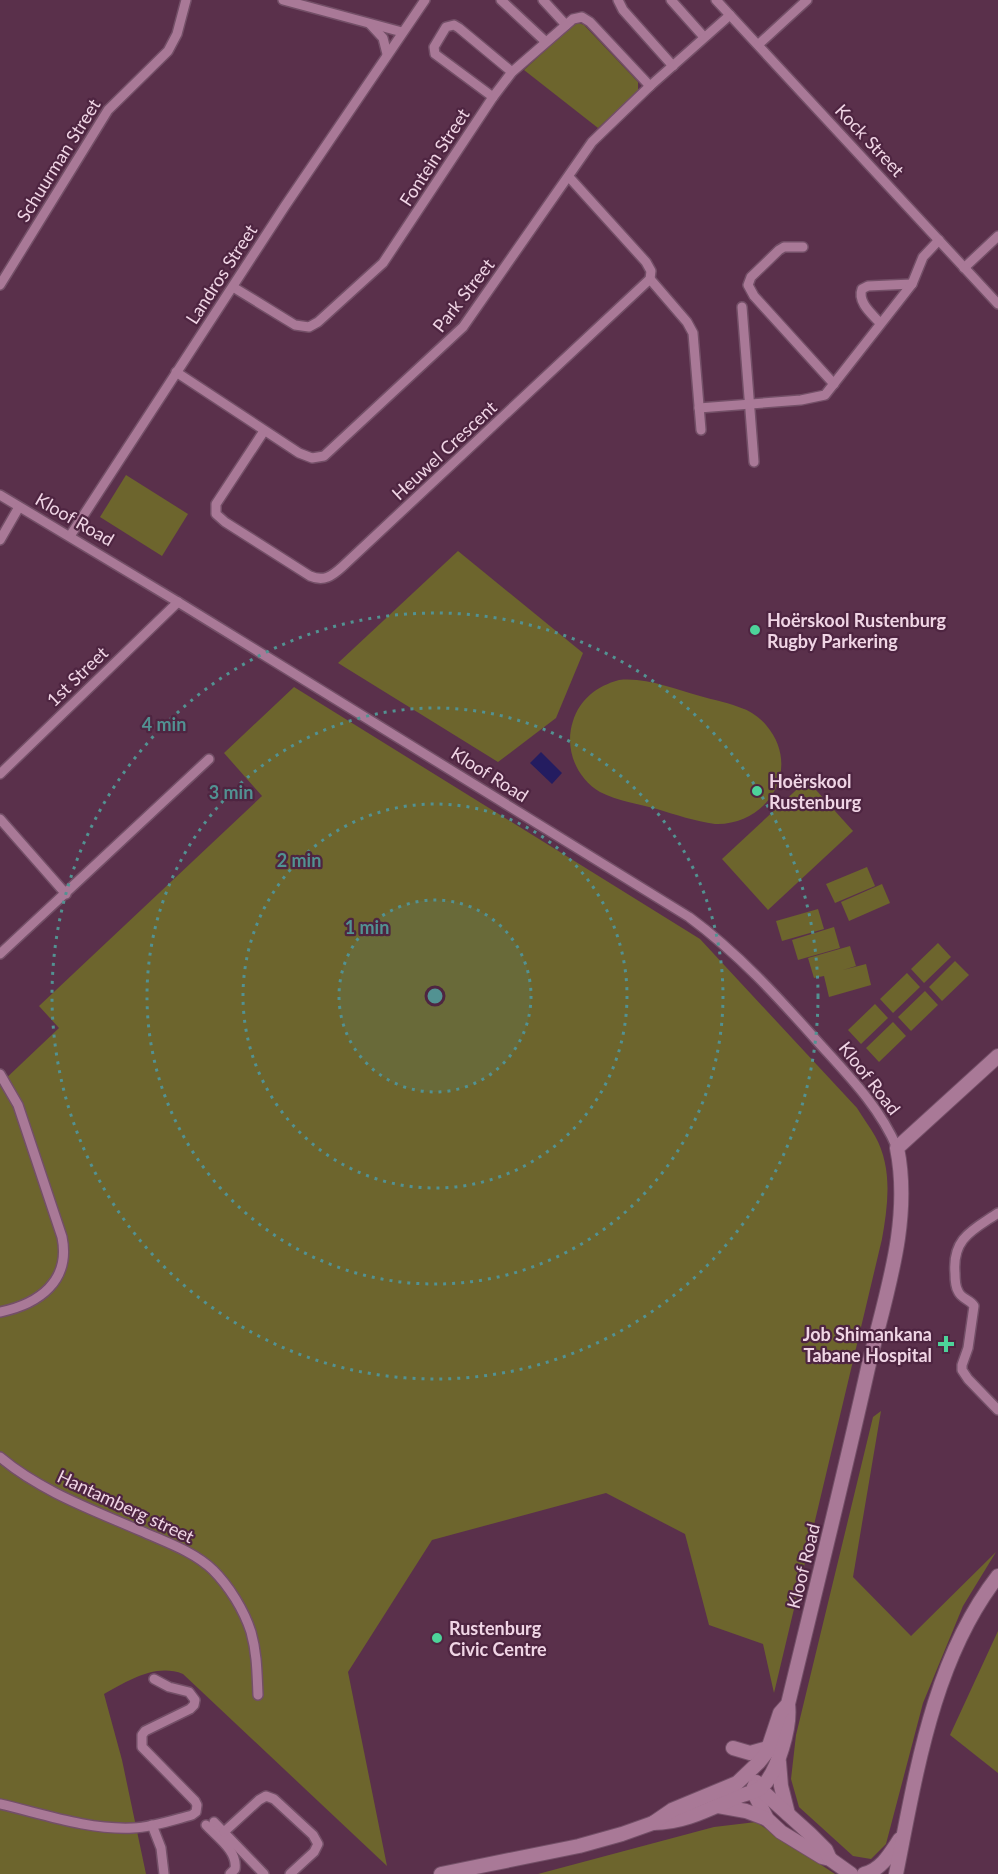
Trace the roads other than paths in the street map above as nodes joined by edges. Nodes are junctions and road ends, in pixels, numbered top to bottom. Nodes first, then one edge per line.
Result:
1 (186, 0) edge
2 (283, 0) edge
3 (424, 0) edge
4 (501, 0) edge
5 (543, 0) edge
6 (618, 0) edge
7 (671, 0) edge
8 (716, 0) edge
9 (807, 0) edge
10 (730, 15) junction
11 (369, 23) junction
12 (566, 25) junction
13 (402, 32) junction
14 (704, 38) junction
15 (546, 42) junction
16 (759, 44) junction
17 (387, 54) junction
18 (673, 66) junction
19 (512, 72) junction
20 (650, 86) junction
21 (493, 97) junction
22 (569, 177) junction
23 (998, 236) edge
24 (939, 240) junction
25 (803, 247) dead end
26 (964, 268) junction
27 (650, 279) junction
28 (912, 284) junction
29 (0, 285) edge
30 (233, 287) junction
31 (998, 304) edge
32 (742, 307) dead end
33 (880, 323) junction
34 (176, 372) junction
35 (834, 384) junction
36 (750, 404) junction
37 (699, 408) junction
38 (701, 430) dead end
39 (264, 431) junction
40 (754, 462) dead end
41 (0, 495) edge
42 (19, 507) junction
43 (70, 536) junction
44 (0, 540) edge
45 (178, 602) junction
46 (209, 759) dead end
47 (0, 774) edge
48 (0, 819) edge
49 (66, 894) junction
50 (0, 954) edge
51 (998, 1056) edge
52 (0, 1074) edge
53 (897, 1148) junction
54 (998, 1213) edge
55 (0, 1312) edge
56 (998, 1410) edge
57 (0, 1457) edge
58 (998, 1576) edge
59 (154, 1678) dead end
60 (258, 1695) dead end
61 (733, 1748) dead end
62 (773, 1753) junction
63 (759, 1762) junction
64 (737, 1783) junction
65 (756, 1789) junction
66 (0, 1804) edge
67 (718, 1806) junction
68 (789, 1816) junction
69 (767, 1819) junction
70 (653, 1823) junction
71 (152, 1826) junction
72 (224, 1832) junction
73 (904, 1833) junction
74 (830, 1858) junction
75 (465, 1872) edge
76 (164, 1874) edge
77 (230, 1874) edge
78 (264, 1874) edge
79 (290, 1874) edge
80 (441, 1874) edge
81 (851, 1874) edge
82 (864, 1874) edge
83 (896, 1874) edge

1 - 29 street, Schuurman Street
2 - 11 street
3 - 13 street, Landros Street
4 - 15 street
5 - 12 street
6 - 18 street
7 - 14 street
8 - 10 street, Kock Street
9 - 16 street
10 - 14 street, Park Street
10 - 16 street, Kock Street
11 - 13 street
11 - 17 street
12 - 15 street, Fontein Street
12 - 20 street
13 - 17 street, Landros Street
14 - 18 street, Park Street
15 - 19 street, Fontein Street
16 - 24 street, Kock Street
17 - 30 street, Landros Street
18 - 20 street, Park Street
19 - 21 street, Fontein Street
19 - 21 street
20 - 22 street, Park Street
21 - 30 street, Fontein Street
22 - 27 street
22 - 39 street, Park Street
23 - 26 street
24 - 26 street, Kock Street
24 - 28 street
25 - 35 street
26 - 31 street, Kock Street
27 - 37 street
27 - 39 street, Heuwel Crescent
28 - 33 street
28 - 33 street
30 - 34 street, Landros Street
32 - 36 street
33 - 35 street
34 - 39 street, Park Street
34 - 43 street, Landros Street
35 - 36 street
36 - 37 street
36 - 40 street
37 - 38 street
41 - 42 street, Kloof Road
42 - 43 street, Kloof Road
42 - 44 street
43 - 45 street, Kloof Road
45 - 47 street, 1st Street
45 - 53 street, Kloof Road
46 - 49 street
48 - 49 street
49 - 50 street
51 - 53 street
52 - 55 street
53 - 62 street, Kloof Road
54 - 56 street
57 - 60 street, Hantamberg street
58 - 73 street
59 - 71 street
61 - 62 street
62 - 63 street, Kloof Road
62 - 65 street
62 - 68 street
63 - 64 street, Kloof Road
63 - 65 street
64 - 65 street
64 - 70 street, Kloof Road
65 - 67 street
65 - 68 street
65 - 69 street
66 - 71 street
67 - 69 street
67 - 70 street
68 - 74 street
69 - 74 street
70 - 75 street, Kloof Road
71 - 76 street
72 - 77 street
72 - 78 street
72 - 79 street
73 - 82 street
73 - 83 street
74 - 81 street
75 - 80 street, Kloof Road

